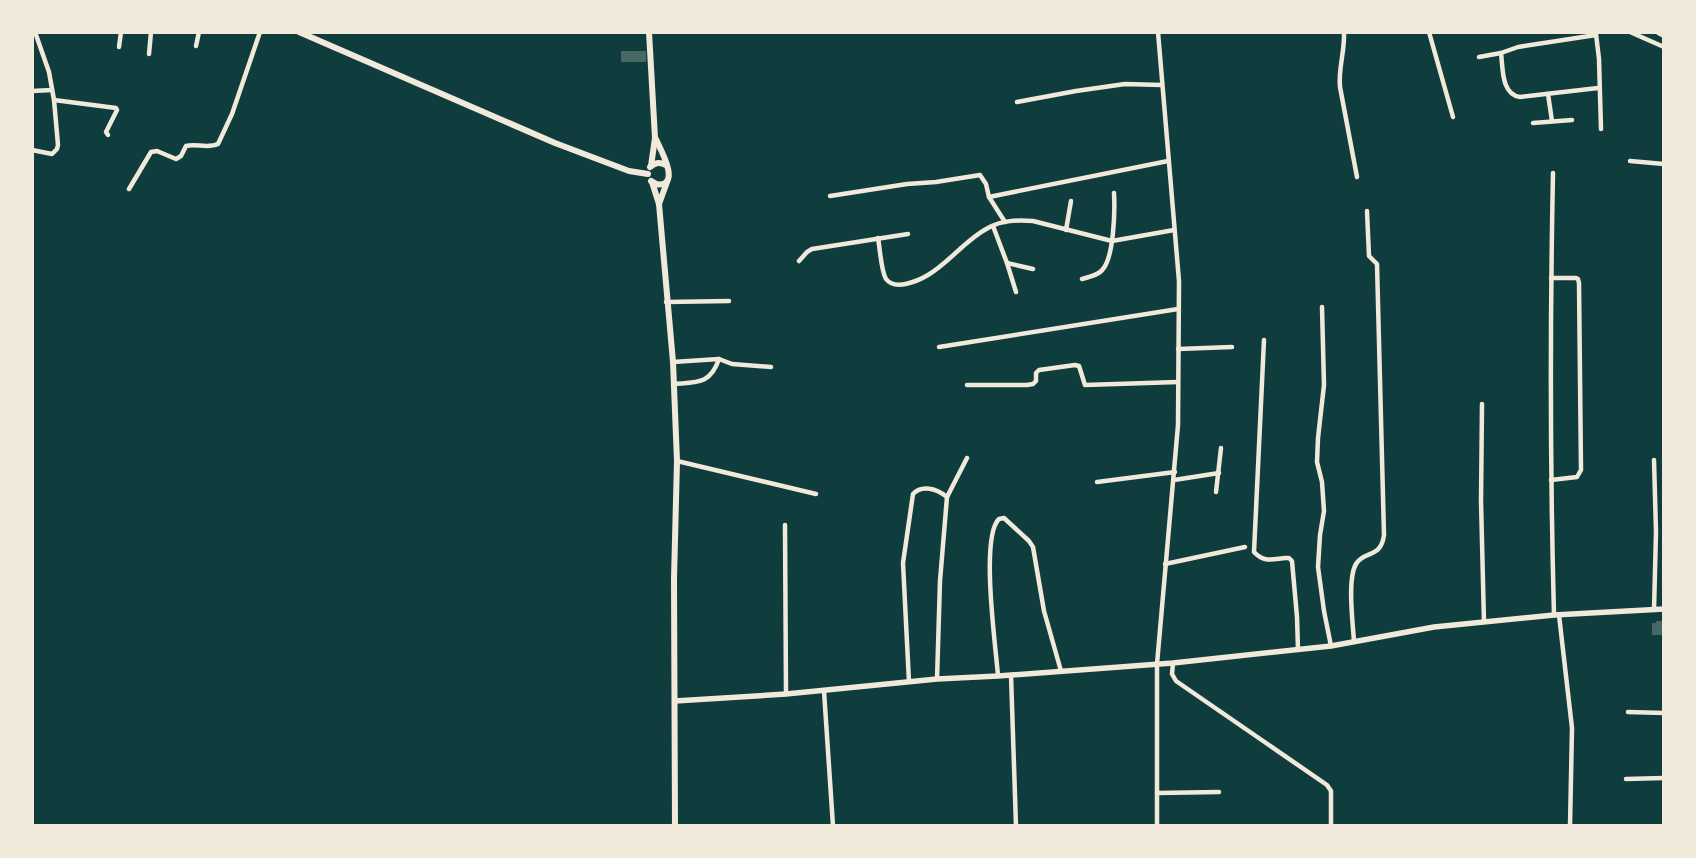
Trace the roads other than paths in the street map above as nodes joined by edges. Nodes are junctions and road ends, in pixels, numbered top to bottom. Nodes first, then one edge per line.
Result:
1 (35, 32) edge
2 (121, 32) edge
3 (152, 32) edge
4 (199, 32) edge
5 (260, 32) edge
6 (299, 32) edge
7 (649, 32) edge
8 (1158, 32) edge
9 (1344, 32) edge
10 (1429, 32) edge
11 (1630, 32) edge
12 (1596, 34) edge
13 (196, 46) dead end
14 (119, 47) dead end
15 (1664, 47) edge
16 (1501, 53) junction
17 (149, 54) dead end
18 (1479, 56) dead end
19 (1162, 85) junction
20 (1598, 88) junction
21 (52, 90) junction
22 (32, 91) edge
23 (1548, 94) junction
24 (54, 100) junction
25 (1017, 102) dead end
26 (1453, 117) dead end
27 (1572, 120) dead end
28 (1552, 121) junction
29 (1533, 123) dead end
30 (1601, 129) dead end
31 (108, 135) dead end
32 (655, 138) junction
33 (32, 150) edge
34 (1168, 160) junction
35 (1630, 162) dead end
36 (1664, 164) edge
37 (666, 165) junction
38 (651, 166) junction
39 (648, 174) junction
40 (1553, 174) dead end
41 (1357, 177) dead end
42 (668, 181) junction
43 (652, 182) junction
44 (129, 189) dead end
45 (1114, 193) dead end
46 (830, 196) dead end
47 (989, 197) junction
48 (1071, 201) dead end
49 (659, 204) junction
50 (1367, 211) dead end
51 (1004, 222) junction
52 (993, 226) junction
53 (1066, 230) junction
54 (1174, 230) junction
55 (908, 234) dead end
56 (878, 238) junction
57 (1112, 241) junction
58 (799, 261) dead end
59 (1007, 263) junction
60 (1033, 269) dead end
61 (1551, 278) junction
62 (1082, 279) dead end
63 (1016, 292) dead end
64 (729, 301) dead end
65 (666, 302) junction
66 (1322, 307) dead end
67 (1178, 309) junction
68 (1264, 340) dead end
69 (939, 347) dead end
70 (1232, 347) dead end
71 (1178, 349) junction
72 (719, 359) junction
73 (672, 362) junction
74 (771, 367) dead end
75 (1178, 382) junction
76 (673, 384) junction
77 (966, 385) dead end
78 (1482, 404) dead end
79 (1221, 448) dead end
80 (967, 458) dead end
81 (1654, 460) dead end
82 (677, 461) junction
83 (1175, 472) junction
84 (1219, 473) junction
85 (1174, 480) junction
86 (1551, 480) junction
87 (1097, 482) dead end
88 (1216, 492) dead end
89 (816, 494) dead end
90 (946, 497) junction
91 (785, 525) dead end
92 (1245, 547) dead end
93 (1165, 564) junction
94 (1664, 609) edge
95 (1654, 610) junction
96 (1556, 615) junction
97 (1484, 622) junction
98 (1354, 642) junction
99 (1331, 646) junction
100 (1298, 650) junction
101 (1173, 663) junction
102 (1158, 664) junction
103 (1061, 671) junction
104 (1012, 675) junction
105 (998, 676) junction
106 (937, 679) junction
107 (909, 682) junction
108 (824, 691) junction
109 (786, 694) junction
110 (676, 701) junction
111 (1628, 712) dead end
112 (1664, 713) edge
113 (1664, 778) edge
114 (1626, 779) dead end
115 (1219, 792) dead end
116 (1157, 793) junction
117 (1157, 825) edge
118 (676, 826) edge
119 (833, 826) edge
120 (1016, 826) edge
121 (1154, 826) edge
122 (1331, 826) edge
123 (1570, 826) edge

1 - 21 street
2 - 14 street
3 - 17 street
4 - 13 street
5 - 44 street
6 - 39 main road
7 - 32 main road
8 - 19 street
9 - 41 street
10 - 26 street
11 - 15 street
12 - 16 street
12 - 20 street
16 - 18 street
16 - 23 street
19 - 25 street
19 - 34 street
20 - 23 street
20 - 30 street
21 - 22 street
21 - 24 street
23 - 28 street
24 - 31 street
24 - 33 street
27 - 28 street
28 - 29 street
32 - 37 main road
32 - 38 main road
34 - 47 street
34 - 54 street
35 - 36 street
37 - 38 main road
37 - 42 main road
38 - 39 main road
39 - 43 main road
40 - 61 street
42 - 43 main road
42 - 49 main road
43 - 49 main road
45 - 57 street
46 - 47 street
47 - 51 street
48 - 53 street
49 - 65 main road
50 - 98 street
51 - 52 street
51 - 53 street
52 - 56 street
52 - 59 street
53 - 57 street
54 - 57 street
54 - 67 street
55 - 56 street
56 - 58 street
57 - 62 street
59 - 60 street
59 - 63 street
61 - 86 street
61 - 86 street
64 - 65 street
65 - 73 main road
66 - 99 street
67 - 69 street
67 - 71 street
68 - 100 street
70 - 71 street
71 - 75 street
72 - 73 street
72 - 74 street
72 - 76 street
73 - 76 main road
75 - 77 street
75 - 83 street
76 - 82 main road
78 - 97 street
79 - 84 street
80 - 90 street
81 - 95 street
82 - 89 street
82 - 110 main road
83 - 85 street
83 - 87 street
84 - 85 street
84 - 88 street
85 - 93 street
86 - 96 street
90 - 106 street
90 - 107 street
91 - 109 street
92 - 93 street
93 - 102 street
94 - 95 street
95 - 96 street
96 - 97 street
96 - 123 street
97 - 98 street
98 - 99 street
99 - 100 street
100 - 101 street
101 - 102 street
101 - 122 street
102 - 103 street
102 - 116 street
103 - 104 street
103 - 105 street
104 - 105 street
104 - 120 street
105 - 106 street
106 - 107 street
107 - 108 street
108 - 109 street
108 - 119 street
109 - 110 street
110 - 118 main road
111 - 112 street
113 - 114 street
115 - 116 street
116 - 117 street
117 - 121 street

